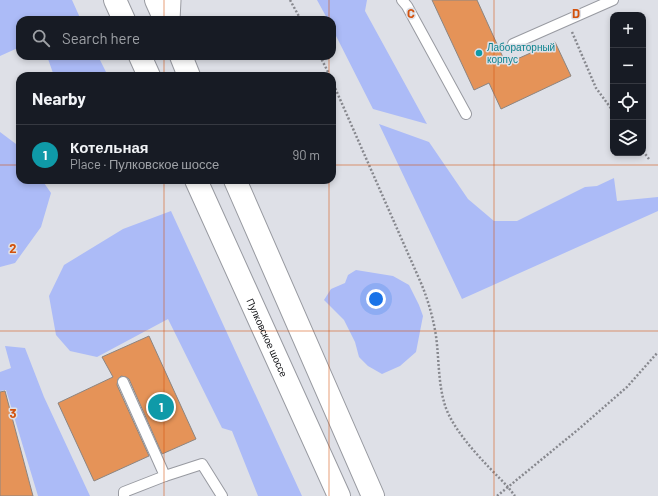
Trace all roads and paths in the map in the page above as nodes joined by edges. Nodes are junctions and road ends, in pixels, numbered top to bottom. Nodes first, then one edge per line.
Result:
1 (115, 0) edge
2 (156, 0) edge
3 (171, 0) edge
4 (290, 0) edge
5 (402, 0) edge
6 (613, 0) edge
7 (122, 16) edge
8 (163, 16) edge
9 (170, 16) edge
10 (299, 16) edge
11 (568, 20) junction
12 (513, 44) dead end
13 (142, 60) edge
14 (183, 60) edge
15 (322, 60) edge
16 (147, 72) edge
17 (188, 72) edge
18 (328, 72) edge
19 (336, 90) edge
20 (610, 107) edge
21 (466, 114) dead end
22 (646, 155) edge
23 (649, 159) dead end
24 (198, 184) edge
25 (237, 184) edge
26 (658, 352) edge
27 (123, 382) dead end
28 (165, 476) junction
29 (508, 488) junction
30 (375, 493) edge
31 (124, 496) edge
32 (222, 496) edge
33 (339, 496) edge
34 (497, 496) edge
35 (515, 496) edge

1 - 7 highway
2 - 8 highway
3 - 9 street
4 - 10 path
5 - 21 lane
6 - 11 lane
11 - 12 lane
11 - 20 path
13 - 16 highway
14 - 17 highway
15 - 18 path
19 - 29 path
22 - 23 path
24 - 33 highway, Пулковское шоссе
25 - 30 highway
26 - 29 path
27 - 28 lane
28 - 31 lane
28 - 32 lane
29 - 34 path
29 - 35 path

